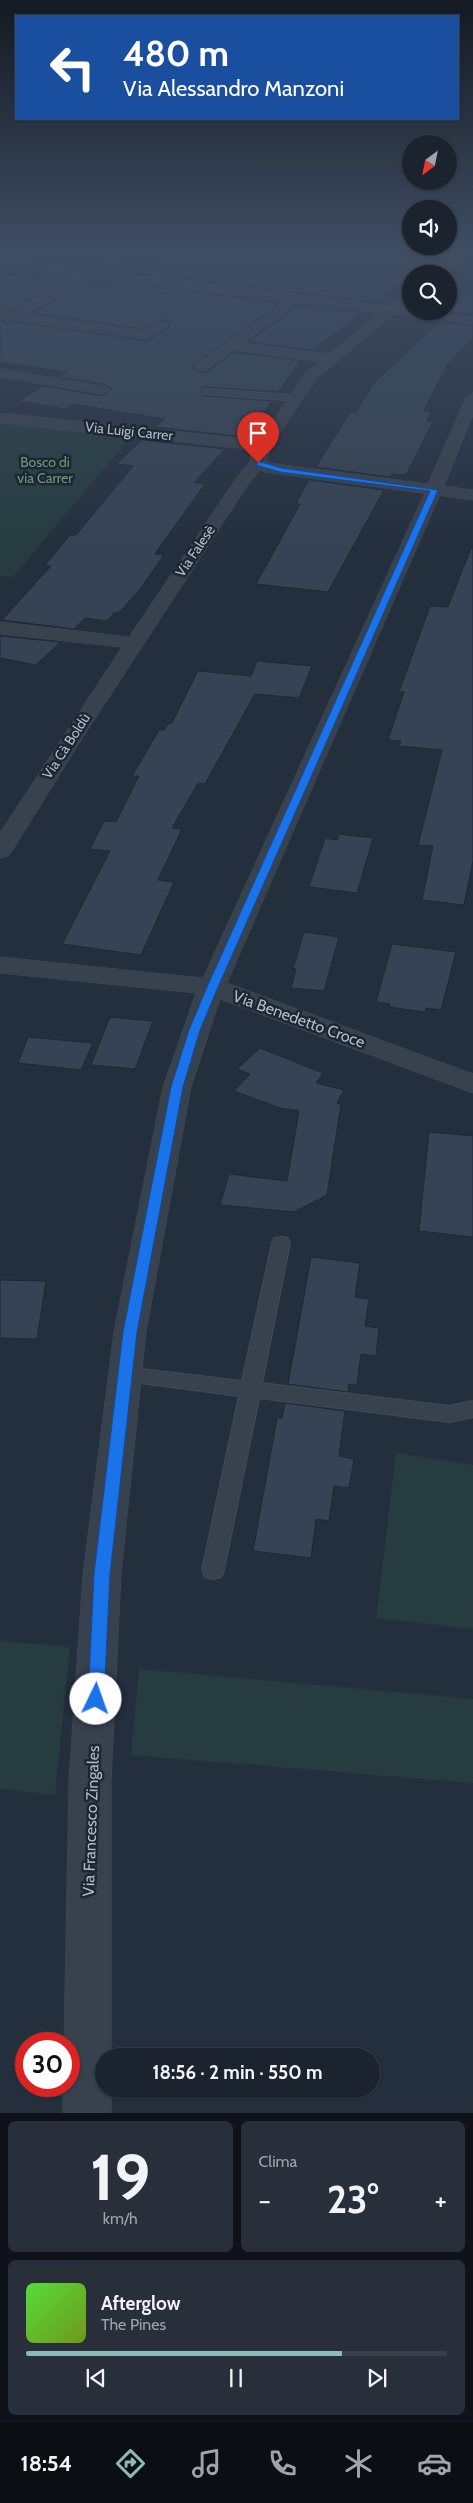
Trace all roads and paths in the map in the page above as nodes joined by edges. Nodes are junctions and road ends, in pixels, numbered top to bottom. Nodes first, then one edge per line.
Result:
1 (226, 350) edge
2 (261, 350) edge
3 (342, 350) edge
4 (331, 358) junction
5 (202, 367) dead end
6 (0, 373) edge
7 (103, 390) dead end
8 (206, 392) dead end
9 (296, 398) junction
10 (473, 398) edge
11 (0, 418) edge
12 (258, 455) junction
13 (434, 490) junction
14 (473, 495) edge
15 (0, 628) edge
16 (135, 643) junction
17 (0, 851) edge
18 (0, 965) edge
19 (212, 987) junction
20 (473, 1084) edge
21 (282, 1243) dead end
22 (125, 1374) junction
23 (251, 1390) junction
24 (473, 1409) edge
25 (213, 1570) dead end
26 (87, 2113) edge

1 - 5 street
2 - 4 street
3 - 4 street, Via Falesè
4 - 9 street, Via Falesè
6 - 7 street
8 - 9 lane
9 - 12 street, Via Falesè
10 - 13 street, Via Francesco Zingales
11 - 12 street, Via Luigi Carrer
12 - 13 street, Via Luigi Carrer
12 - 16 street, Via Falesè
13 - 14 street, Via Luigi Carrer
13 - 19 street, Via Francesco Zingales
15 - 16 street
16 - 17 street, Via Cà Boldù
18 - 19 street, Via Benedetto Croce
19 - 20 street, Via Benedetto Croce
19 - 22 street, Via Francesco Zingales
21 - 23 lane
22 - 23 lane
22 - 26 street, Via Francesco Zingales
23 - 24 lane
23 - 25 lane

